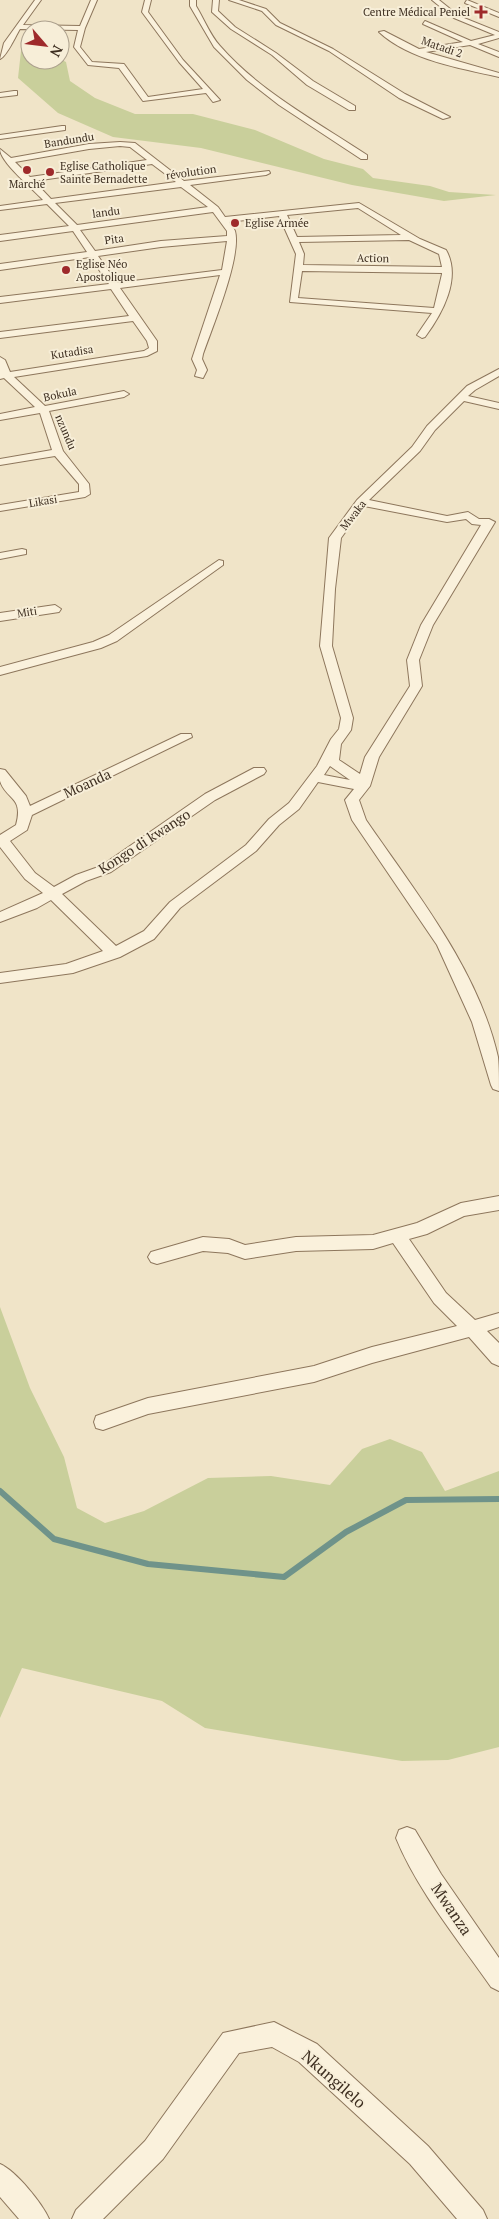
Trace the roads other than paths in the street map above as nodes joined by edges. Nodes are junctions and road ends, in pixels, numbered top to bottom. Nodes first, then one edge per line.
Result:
1 (38, 0) edge
2 (94, 0) edge
3 (148, 0) edge
4 (193, 0) edge
5 (216, 0) edge
6 (232, 0) edge
7 (436, 0) edge
8 (467, 2) dead end
9 (499, 14) edge
10 (25, 20) edge
11 (425, 23) dead end
12 (20, 27) edge
13 (70, 28) edge
14 (82, 28) junction
15 (382, 32) dead end
16 (499, 35) edge
17 (3, 41) edge
18 (468, 44) junction
19 (420, 52) junction
20 (499, 55) edge
21 (0, 57) edge
22 (499, 75) edge
23 (207, 91) junction
24 (14, 93) dead end
25 (0, 95) edge
26 (216, 100) dead end
27 (352, 108) dead end
28 (446, 117) dead end
29 (62, 128) dead end
30 (0, 137) edge
31 (0, 151) edge
32 (364, 157) dead end
33 (8, 161) junction
34 (153, 162) junction
35 (266, 173) dead end
36 (27, 180) junction
37 (183, 185) junction
38 (50, 201) junction
39 (0, 208) edge
40 (215, 209) junction
41 (282, 213) junction
42 (224, 220) junction
43 (75, 228) junction
44 (411, 237) junction
45 (0, 238) edge
46 (231, 238) junction
47 (296, 240) junction
48 (93, 254) junction
49 (0, 267) edge
50 (299, 268) junction
51 (447, 270) junction
52 (226, 272) junction
53 (114, 285) junction
54 (0, 300) edge
55 (438, 311) junction
56 (135, 318) junction
57 (0, 335) edge
58 (422, 335) dead end
59 (0, 360) edge
60 (499, 372) edge
61 (3, 376) edge
62 (200, 376) dead end
63 (124, 394) dead end
64 (463, 398) junction
65 (498, 405) edge
66 (44, 410) junction
67 (0, 417) edge
68 (58, 452) junction
69 (0, 462) edge
70 (85, 494) joint
71 (361, 502) junction
72 (0, 508) edge
73 (22, 552) dead end
74 (0, 556) edge
75 (219, 563) dead end
76 (55, 609) dead end
77 (0, 617) edge
78 (0, 671) edge
79 (186, 737) dead end
80 (337, 739) junction
81 (259, 770) dead end
82 (0, 774) edge
83 (316, 778) junction
84 (363, 786) junction
85 (26, 813) junction
86 (1, 840) edge
87 (51, 892) junction
88 (0, 917) edge
89 (115, 953) junction
90 (0, 978) edge
91 (499, 1085) edge
92 (499, 1203) edge
93 (398, 1236) junction
94 (157, 1257) dead end
95 (499, 1320) edge
96 (471, 1328) junction
97 (499, 1358) edge
98 (103, 1422) dead end
99 (407, 1838) dead end
100 (499, 1979) edge
101 (0, 2177) edge
102 (36, 2219) edge
103 (85, 2219) edge
104 (474, 2219) edge

1 - 10 street
2 - 14 street
3 - 23 street
4 - 32 street
5 - 27 street
6 - 28 street
7 - 16 street
8 - 9 street
11 - 18 street
12 - 17 street
13 - 14 street
14 - 23 street
15 - 19 street, Matadi 2
16 - 18 street
17 - 21 street
18 - 19 street
18 - 20 street
19 - 22 street, Matadi 2
23 - 26 street
24 - 25 street
29 - 30 street
31 - 33 street
33 - 34 street, Bandundu
33 - 36 street
34 - 36 street
34 - 37 street
35 - 37 street, révolution
36 - 38 street
37 - 38 street, révolution
37 - 40 street
38 - 39 street, révolution
38 - 43 street
40 - 42 street
40 - 43 street, landu
41 - 42 street
41 - 44 street
41 - 47 street
42 - 46 street
43 - 45 street, landu
43 - 48 street
44 - 47 street
44 - 51 street
46 - 48 street, Pita
46 - 52 street
47 - 50 street
48 - 49 street, Pita
48 - 53 street
50 - 51 street, Action
50 - 55 street
51 - 55 street
52 - 53 street
52 - 62 street
53 - 54 street
53 - 56 street
55 - 58 street
56 - 57 street
56 - 61 street, Kutadisa
59 - 61 street, nzundu
60 - 64 street, Mwaka
61 - 66 street, nzundu
63 - 66 street, Bokula
64 - 65 street
64 - 71 street, Mwaka
66 - 67 street, Bokula
66 - 68 street, nzundu
68 - 69 street
68 - 70 street, nzundu
70 - 72 street, Likasi
71 - 80 street, Mwaka
71 - 84 street
73 - 74 street
75 - 78 street
76 - 77 street, Miti
79 - 85 street, Moanda
80 - 83 street
80 - 84 street
81 - 87 street, Kongo di kwango
82 - 85 street
83 - 84 street
83 - 89 street
84 - 91 street
85 - 86 street
86 - 87 street
87 - 88 street, Kongo di kwango
87 - 89 street
89 - 90 street
92 - 93 street
93 - 94 street
93 - 96 street
95 - 96 street
96 - 97 street
96 - 98 street
99 - 100 street, Mwanza
101 - 102 street
103 - 104 street, Nkungilelo

